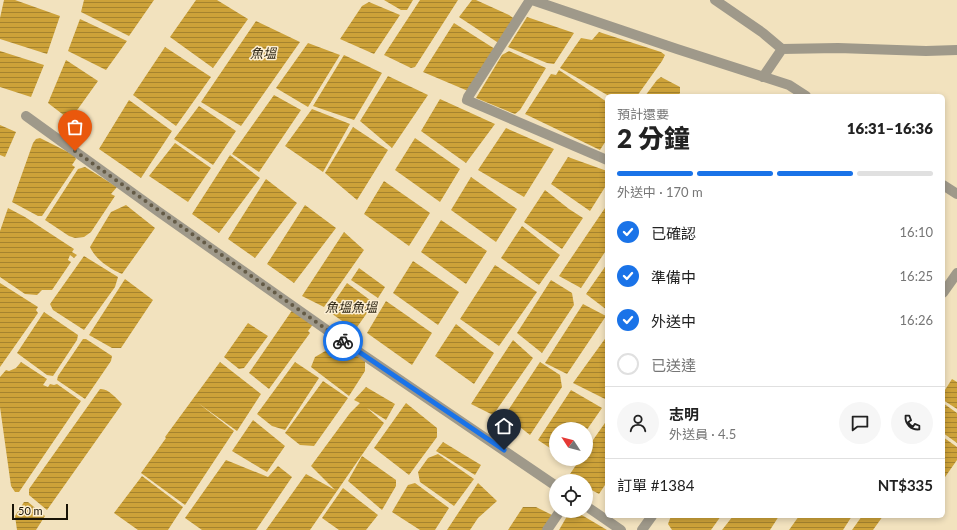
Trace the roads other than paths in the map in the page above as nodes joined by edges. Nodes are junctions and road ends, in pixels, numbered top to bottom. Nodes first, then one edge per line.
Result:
1 (531, 0) edge
2 (715, 0) edge
3 (782, 49) junction
4 (957, 50) edge
5 (763, 77) junction
6 (803, 94) edge
7 (26, 116) dead end
8 (605, 159) edge
9 (945, 186) edge
10 (957, 194) edge
11 (957, 273) edge
12 (945, 290) edge
13 (549, 481) edge
14 (593, 511) edge
15 (555, 518) edge
16 (651, 518) edge
17 (547, 530) edge
18 (621, 530) edge
19 (642, 530) edge

1 - 5 street
1 - 8 street
2 - 3 street
3 - 4 street
3 - 5 street
5 - 6 street
7 - 13 street
9 - 10 street
11 - 12 street
14 - 18 street
15 - 17 street
16 - 19 street

